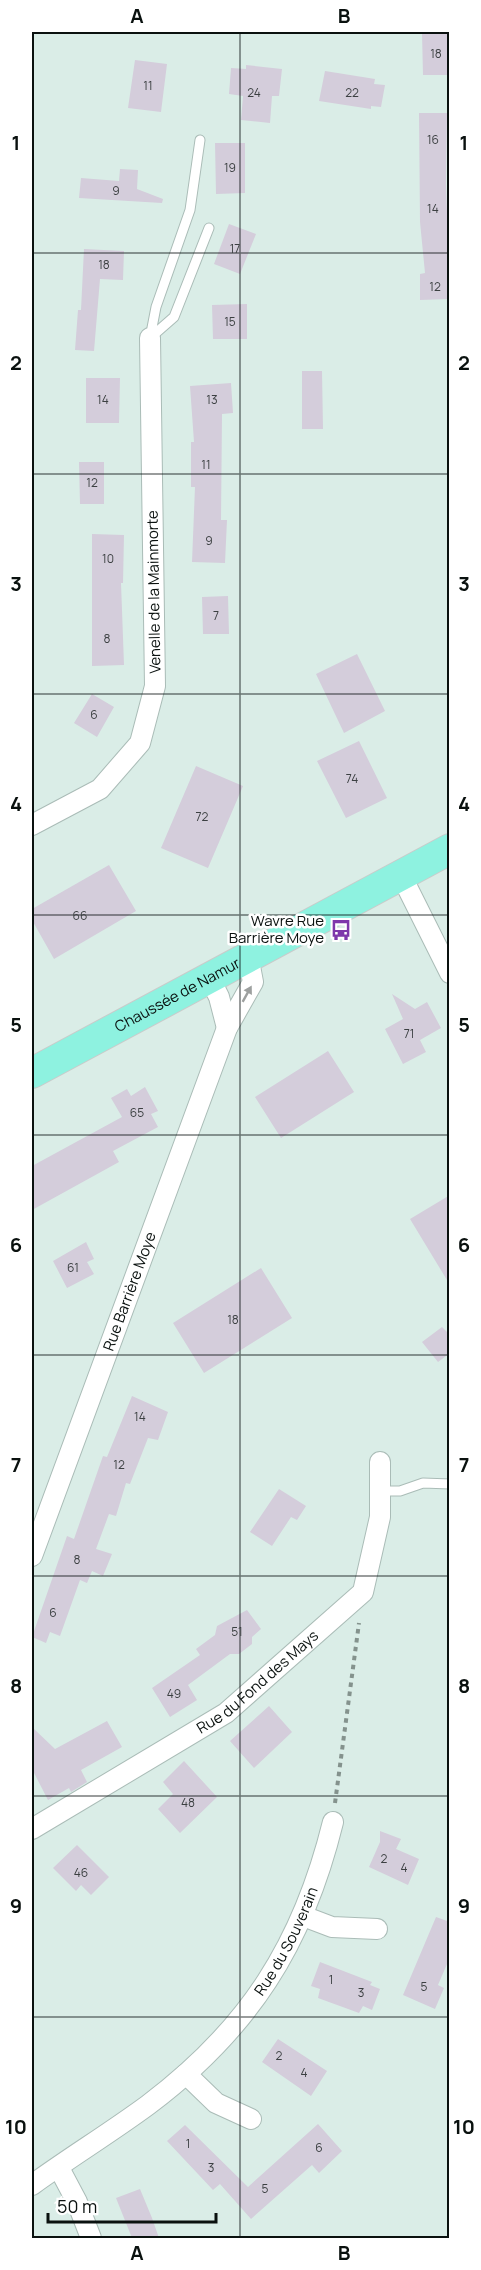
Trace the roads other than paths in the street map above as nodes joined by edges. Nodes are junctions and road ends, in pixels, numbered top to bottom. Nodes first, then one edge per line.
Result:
1 (200, 140) dead end
2 (209, 228) dead end
3 (150, 338) junction
4 (32, 825) edge
5 (450, 849) edge
6 (401, 875) junction
7 (248, 956) junction
8 (450, 973) edge
9 (209, 977) junction
10 (227, 1028) junction
11 (32, 1073) edge
12 (380, 1462) dead end
13 (450, 1484) edge
14 (381, 1491) junction
15 (32, 1556) edge
16 (333, 1822) road end
17 (32, 1829) edge
18 (303, 1916) junction
19 (377, 1929) dead end
20 (186, 2074) junction
21 (251, 2119) dead end
22 (59, 2168) junction
23 (32, 2185) edge
24 (91, 2238) edge

1 - 3 lane
2 - 3 lane
3 - 4 street, Venelle de la Mainmorte
5 - 6 main road, Chaussée de Namur
6 - 7 main road, Chaussée de Namur
6 - 8 street
7 - 9 main road, Chaussée de Namur
10 -> 7 street, Rue Barrière Moye
9 - 10 street
9 - 11 main road, Chaussée de Namur
10 - 15 street, Rue Barrière Moye
12 - 14 street
13 - 14 lane
14 - 17 street, Rue du Fond des Mays
16 - 18 street, Rue du Souverain
18 - 19 street
18 - 20 street, Rue du Souverain
20 - 21 street
20 - 22 street, Rue du Souverain
22 - 23 street, Rue du Souverain
22 - 24 street

